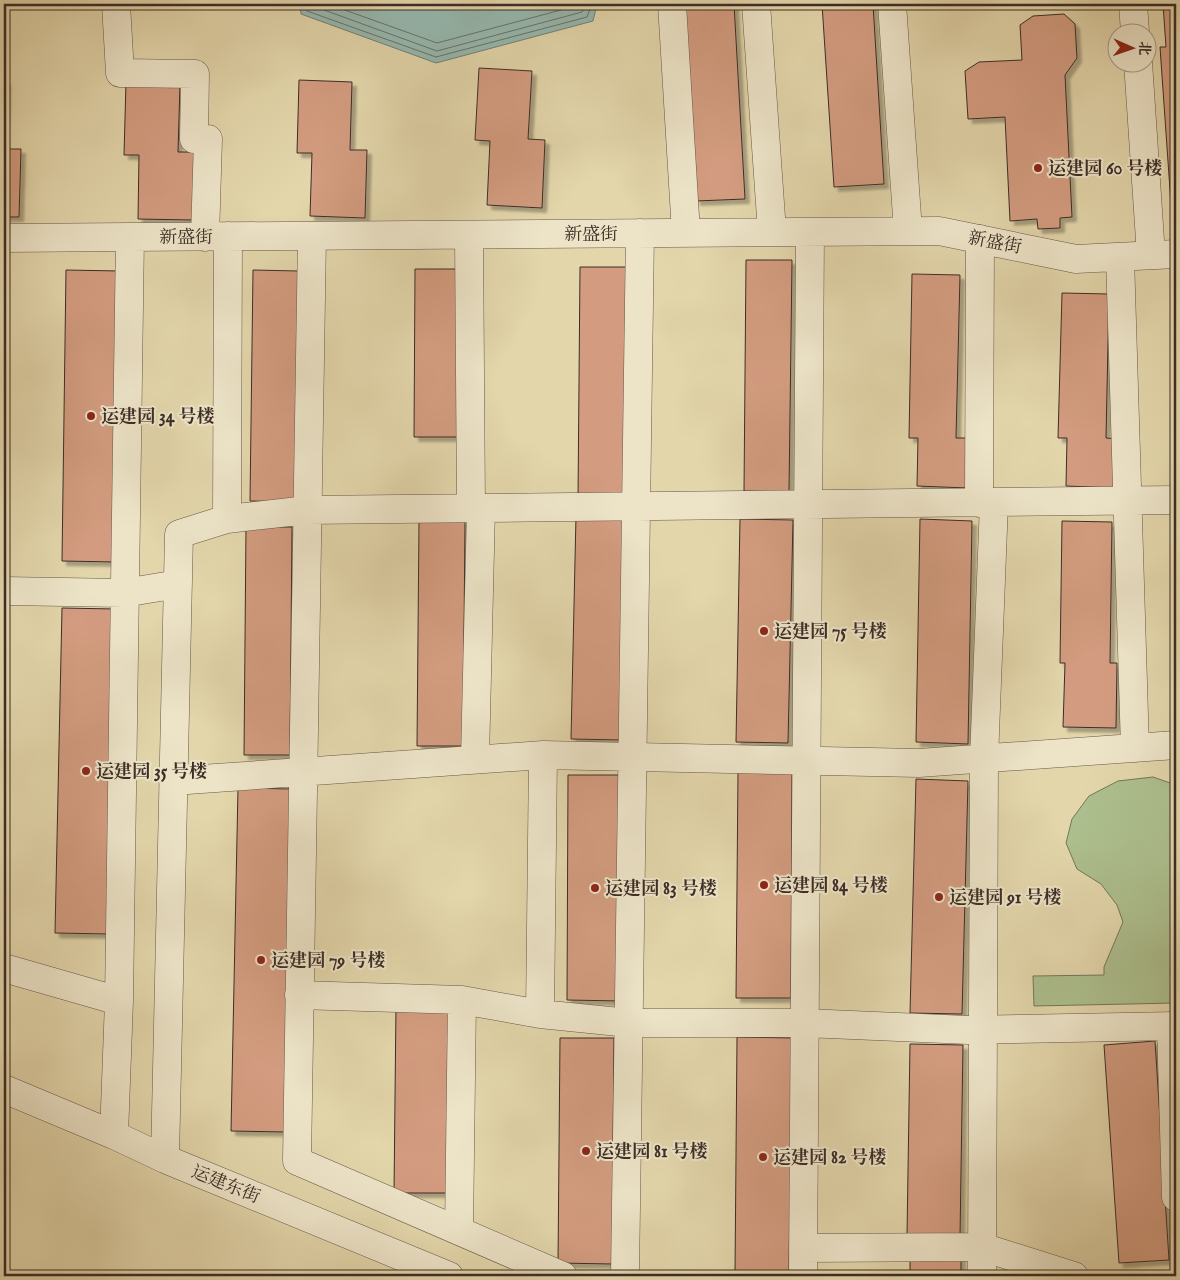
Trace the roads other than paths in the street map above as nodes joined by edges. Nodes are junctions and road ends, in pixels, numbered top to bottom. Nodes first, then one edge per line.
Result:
1 (116, 4) edge
2 (672, 4) edge
3 (756, 4) edge
4 (892, 4) edge
5 (1134, 4) edge
6 (1135, 22) edge
7 (1139, 72) edge
8 (908, 231) junction
9 (772, 232) junction
10 (810, 232) junction
11 (640, 233) junction
12 (686, 233) junction
13 (469, 235) junction
14 (312, 236) junction
15 (130, 237) junction
16 (216, 237) junction
17 (4, 238) edge
18 (980, 239) junction
19 (1164, 255) edge
20 (1120, 257) junction
21 (1176, 500) edge
22 (1127, 501) junction
23 (986, 502) junction
24 (808, 504) junction
25 (636, 506) junction
26 (476, 508) junction
27 (308, 510) junction
28 (227, 520) junction
29 (178, 584) junction
30 (4, 591) edge
31 (124, 593) junction
32 (1176, 745) edge
33 (1135, 748) junction
34 (543, 755) junction
35 (632, 757) junction
36 (475, 759) junction
37 (984, 759) junction
38 (806, 761) junction
39 (304, 772) junction
40 (173, 781) junction
41 (4, 968) edge
42 (300, 995) junction
43 (119, 1000) junction
44 (462, 1000) junction
45 (540, 1014) junction
46 (805, 1022) junction
47 (629, 1023) junction
48 (1174, 1026) edge
49 (981, 1030) junction
50 (4, 1089) edge
51 (114, 1135) junction
52 (165, 1159) junction
53 (1176, 1197) edge
54 (458, 1231) junction
55 (982, 1247) junction
56 (803, 1248) junction
57 (449, 1276) edge
58 (563, 1276) edge
59 (625, 1276) edge
60 (803, 1276) edge
61 (982, 1276) edge
62 (1074, 1276) edge

1 - 16 street
2 - 12 street
3 - 9 street
4 - 8 street
5 - 6 street
7 - 19 street
8 - 10 street, 新盛街
8 - 18 street, 新盛街
9 - 10 street, 新盛街
9 - 12 street, 新盛街
10 - 24 street
11 - 12 street, 新盛街
11 - 13 street, 新盛街
11 - 25 street
13 - 14 street, 新盛街
13 - 26 street
14 - 16 street, 新盛街
14 - 27 street
15 - 16 street, 新盛街
15 - 17 street, 新盛街
15 - 31 street
16 - 28 street
18 - 20 street, 新盛街
18 - 23 street
19 - 20 street, 新盛街
20 - 22 street
21 - 22 street
22 - 23 street
22 - 33 street
23 - 24 street
23 - 37 street
24 - 25 street
24 - 38 street
25 - 26 street
25 - 35 street
26 - 27 street
26 - 36 street
27 - 28 street
27 - 39 street
28 - 29 street
29 - 31 street
29 - 40 street
30 - 31 street
31 - 43 street
32 - 33 street
33 - 37 street
34 - 35 street
34 - 36 street
34 - 45 street
35 - 38 street
35 - 47 street
36 - 39 street
37 - 38 street
37 - 49 street
38 - 46 street
39 - 40 street
39 - 42 street
40 - 52 street
41 - 43 street
42 - 44 street
42 - 54 street
43 - 51 street
44 - 45 street
44 - 54 street
45 - 47 street
46 - 47 street
46 - 49 street
46 - 56 street
47 - 59 street
48 - 49 street
48 - 53 street
49 - 55 street
50 - 51 street, 运建东街
51 - 52 street, 运建东街
52 - 57 street, 运建东街
54 - 58 street
55 - 56 street
55 - 61 street
55 - 62 street
56 - 60 street

